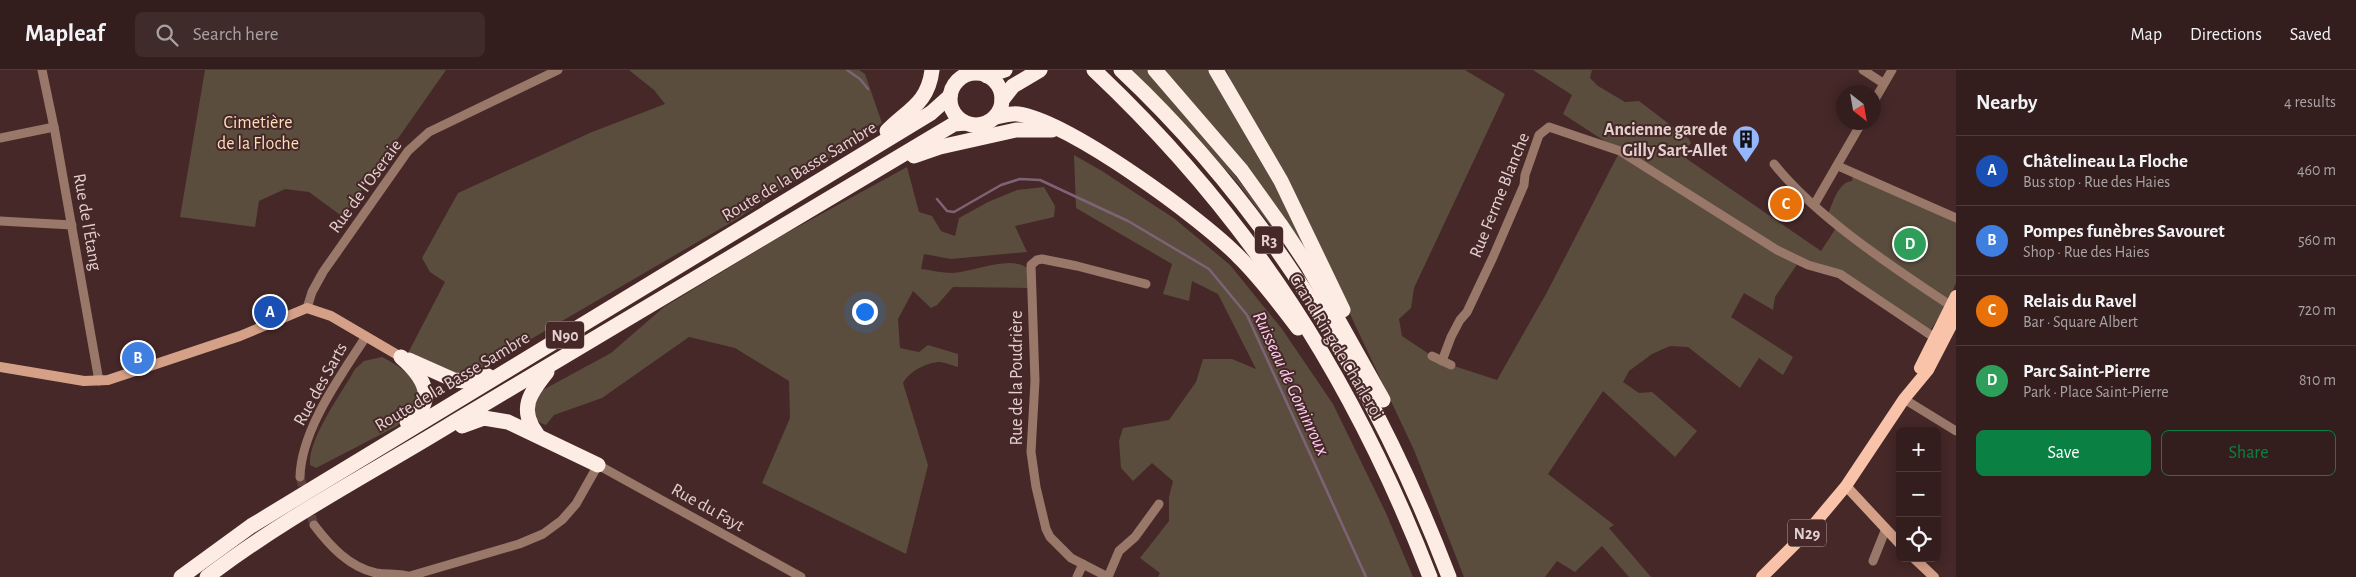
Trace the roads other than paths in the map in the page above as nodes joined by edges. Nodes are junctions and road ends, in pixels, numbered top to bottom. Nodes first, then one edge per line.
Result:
1 (42, 70) edge
2 (558, 70) edge
3 (932, 70) edge
4 (1040, 70) edge
5 (1094, 70) edge
6 (1121, 70) edge
7 (1155, 70) edge
8 (1216, 70) edge
9 (1863, 70) edge
10 (1892, 70) edge
11 (1004, 71) edge
12 (958, 75) edge
13 (987, 76) junction
14 (1224, 77) edge
15 (1883, 83) junction
16 (1881, 87) edge
17 (950, 96) junction
18 (1002, 100) junction
19 (995, 117) junction
20 (966, 123) junction
21 (54, 127) junction
22 (1061, 130) junction
23 (1858, 130) edge
24 (0, 138) edge
25 (872, 148) junction
26 (888, 164) junction
27 (1774, 164) dead end
28 (1838, 166) junction
29 (1814, 205) junction
30 (1956, 218) edge
31 (0, 221) edge
32 (72, 225) junction
33 (1146, 284) dead end
34 (1954, 306) edge
35 (307, 308) junction
36 (366, 338) junction
37 (1939, 341) junction
38 (1432, 356) dead end
39 (401, 357) junction
40 (1442, 361) junction
41 (555, 362) junction
42 (1451, 365) dead end
43 (1331, 366) junction
44 (0, 367) edge
45 (495, 377) junction
46 (99, 381) junction
47 (1383, 400) junction
48 (1904, 400) junction
49 (1956, 431) edge
50 (1387, 432) junction
51 (538, 434) junction
52 (378, 448) junction
53 (412, 448) junction
54 (598, 465) junction
55 (300, 477) tunnel mouth
56 (1846, 486) junction
57 (1159, 504) dead end
58 (314, 525) tunnel mouth
59 (1886, 531) junction
60 (1896, 540) edge
61 (1873, 561) dead end
62 (1918, 562) edge
63 (1083, 564) junction
64 (181, 577) edge
65 (207, 577) edge
66 (410, 577) edge
67 (801, 577) edge
68 (1077, 577) edge
69 (1108, 577) edge
70 (1430, 577) edge
71 (1449, 577) edge
72 (1762, 577) edge
73 (1934, 577) edge

1 - 21 street, Rue de l'Étang
2 - 35 street, Rue de l'Oseraie
3 - 25 highway
4 - 18 highway
5 - 43 highway, Grand Ring de Charleroi / R3
6 - 50 highway, Grand Ring de Charleroi / R3
7 - 47 highway
8 - 14 highway
9 - 15 street
10 - 15 street
11 - 13 highway
12 - 13 highway
12 - 17 highway
13 - 18 highway
14 - 47 highway
15 - 16 street
17 - 20 highway
17 - 25 highway, Route de la Basse Sambre / N90
18 - 19 highway
19 - 20 highway
19 - 22 highway
20 - 26 highway, Route de la Basse Sambre / N90
21 - 24 street
21 - 32 street, Rue de l'Étang
22 - 26 highway
22 - 43 highway
23 - 28 street
25 - 45 highway, Route de la Basse Sambre / N90
26 - 41 highway, Route de la Basse Sambre / N90
27 - 29 street
28 - 29 street
28 - 30 street
29 - 34 street
31 - 32 street
32 - 46 street, Rue de l'Étang
33 - 63 street, Rue de la Poudrière
34 - 37 main road, N29
35 - 36 street
35 - 46 street
36 - 39 street
36 - 55 street, Rue des Sarts
37 - 40 street, Rue Ferme Blanche
37 - 48 main road, N29
38 - 40 street
39 - 45 highway, N90
39 - 52 highway, N90
40 - 42 street
41 - 51 highway, N90
41 - 53 highway, Route de la Basse Sambre / N90
43 - 70 highway, Grand Ring de Charleroi / R3
44 - 46 street
45 - 52 highway, Route de la Basse Sambre / N90
47 - 50 highway
48 - 49 street
48 - 56 main road, N29
50 - 71 highway, Grand Ring de Charleroi / R3
51 - 53 highway, N90
51 - 54 highway, N90
52 - 64 highway, Route de la Basse Sambre / N90
53 - 65 highway, Route de la Basse Sambre / N90
54 - 66 street
54 - 67 street, Rue du Fayt
56 - 59 street
56 - 72 main road, N29
57 - 69 street
58 - 66 street
59 - 60 street
59 - 61 street
62 - 73 street
63 - 68 street
63 - 69 street, Rue de la Poudrière

